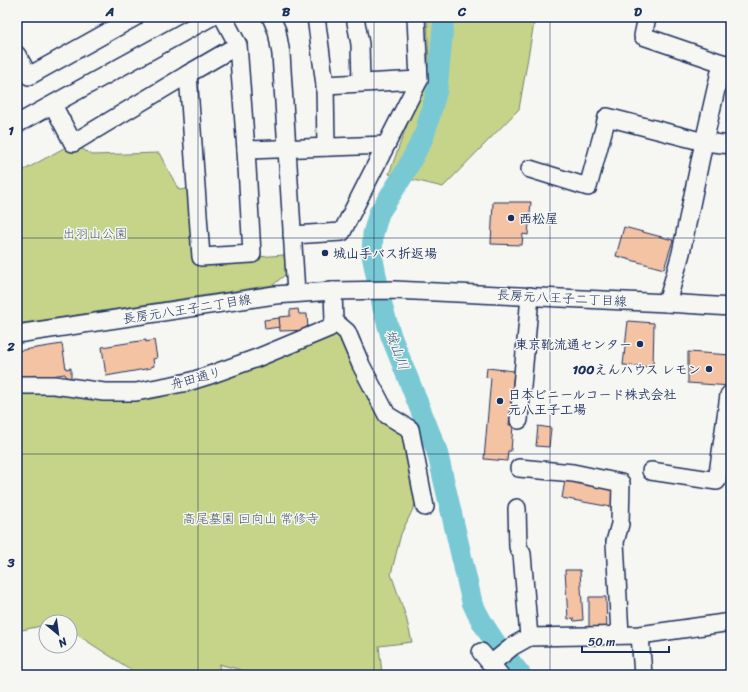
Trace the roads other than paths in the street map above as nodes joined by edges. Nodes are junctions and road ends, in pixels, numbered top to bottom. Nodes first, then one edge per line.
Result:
1 (135, 17) edge
2 (211, 17) edge
3 (223, 17) edge
4 (271, 17) edge
5 (316, 17) edge
6 (355, 17) edge
7 (416, 17) edge
8 (647, 17) edge
9 (238, 45) junction
10 (17, 55) edge
11 (726, 64) edge
12 (188, 74) junction
13 (420, 80) junction
14 (360, 82) junction
15 (325, 84) junction
16 (53, 105) junction
17 (17, 124) edge
18 (704, 142) junction
19 (386, 145) junction
20 (731, 145) edge
21 (326, 147) junction
22 (286, 149) junction
23 (246, 150) junction
24 (530, 168) dead end
25 (292, 235) junction
26 (333, 290) junction
27 (296, 293) junction
28 (530, 296) junction
29 (667, 303) junction
30 (731, 307) edge
31 (334, 321) junction
32 (17, 334) edge
33 (17, 385) edge
34 (731, 395) edge
35 (520, 420) dead end
36 (519, 468) dead end
37 (651, 471) dead end
38 (425, 507) dead end
39 (517, 508) dead end
40 (731, 622) edge
41 (620, 635) junction
42 (640, 635) junction
43 (529, 637) junction
44 (493, 666) edge
45 (643, 675) edge

1 - 10 street
2 - 16 street
3 - 9 street
4 - 22 street
5 - 15 street
6 - 14 street
7 - 13 street
8 - 11 street
9 - 12 street
9 - 23 street
11 - 18 street
12 - 16 street
12 - 23 street
13 - 14 street
13 - 19 street
14 - 15 street
15 - 21 street
16 - 17 street
18 - 20 street
18 - 24 street
18 - 29 street
19 - 21 street
19 - 25 street
21 - 22 street
22 - 23 street
22 - 25 street
25 - 27 street
26 - 27 street, 長房元八王子二丁目線
26 - 28 street, 長房元八王子二丁目線
26 - 31 street
27 - 32 street, 長房元八王子二丁目線
28 - 29 street, 長房元八王子二丁目線
28 - 35 street
29 - 30 street, 長房元八王子二丁目線
31 - 33 street, 舟田通り
31 - 38 street
34 - 37 street
36 - 41 street
39 - 43 street
40 - 42 street
41 - 42 street
41 - 43 street
42 - 45 street
43 - 44 street

